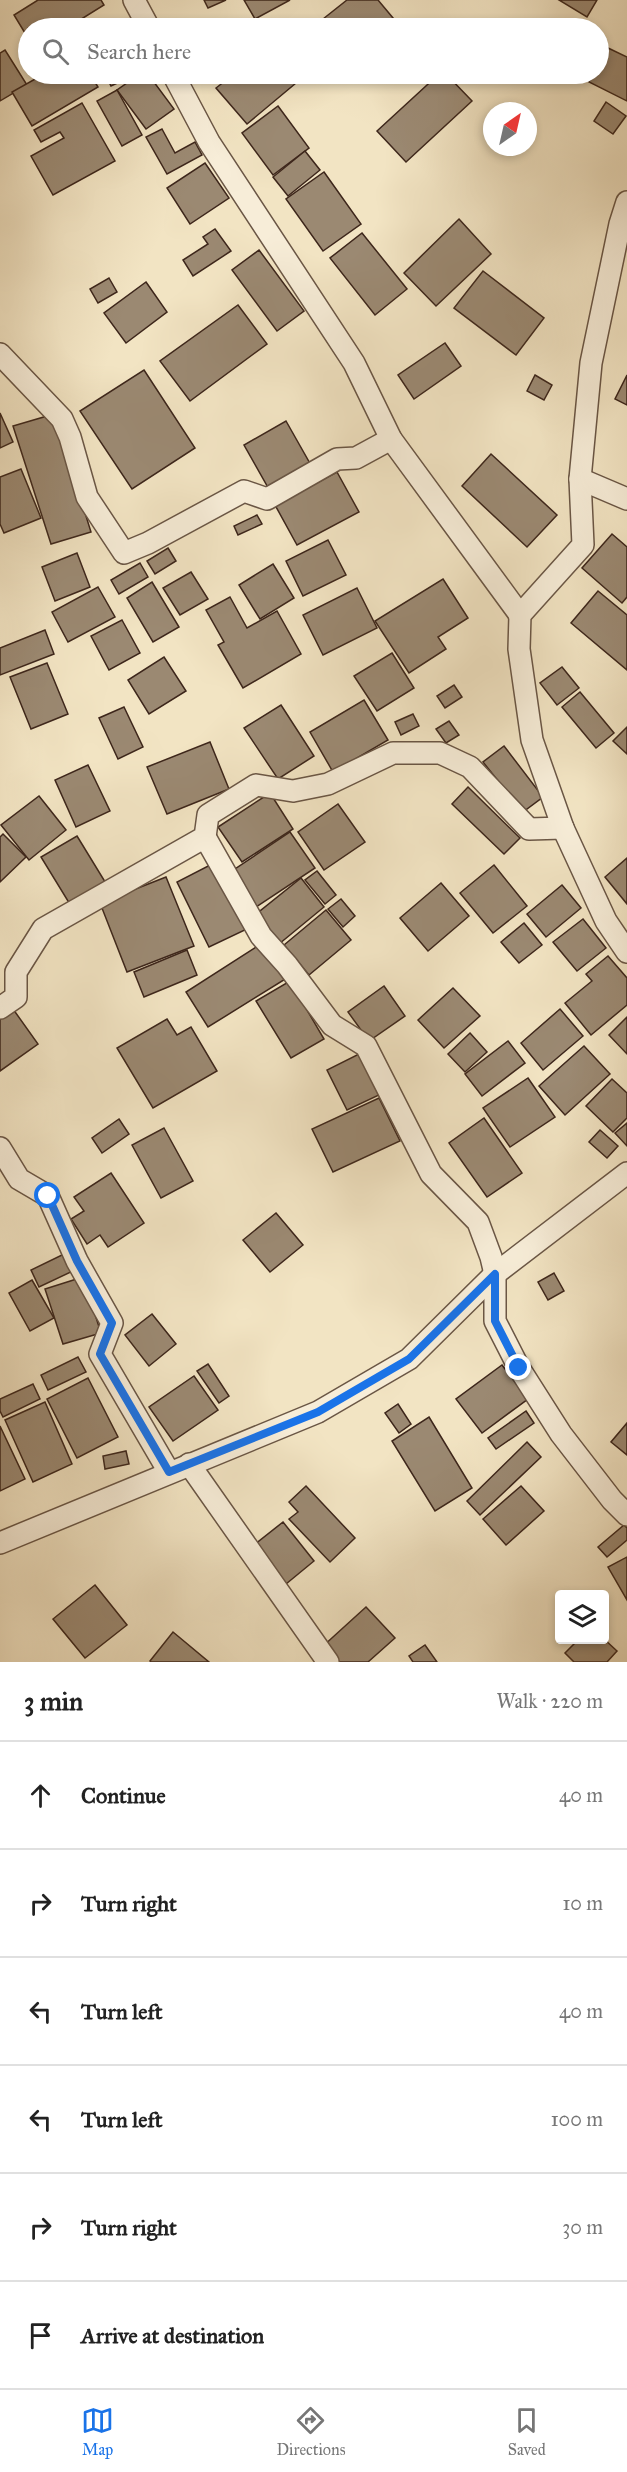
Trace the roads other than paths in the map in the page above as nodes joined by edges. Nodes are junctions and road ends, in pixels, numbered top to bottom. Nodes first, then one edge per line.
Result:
1 (134, 0) edge
2 (144, 18) edge
3 (178, 84) edge
4 (627, 202) edge
5 (0, 354) edge
6 (391, 439) junction
7 (580, 479) junction
8 (627, 500) edge
9 (520, 615) junction
10 (563, 828) junction
11 (205, 837) junction
12 (627, 952) edge
13 (0, 1008) edge
14 (0, 1148) edge
15 (627, 1173) edge
16 (495, 1274) junction
17 (189, 1464) junction
18 (169, 1472) junction
19 (627, 1515) edge
20 (0, 1543) edge
21 (328, 1662) edge

1 - 2 street
3 - 6 street
4 - 7 street
5 - 6 street
6 - 9 street
7 - 8 street
7 - 9 street
9 - 10 street
10 - 11 street
10 - 12 street
11 - 13 street
11 - 16 street
14 - 18 street
15 - 16 street
16 - 17 street
16 - 19 street
17 - 18 street
17 - 21 street
18 - 20 street

